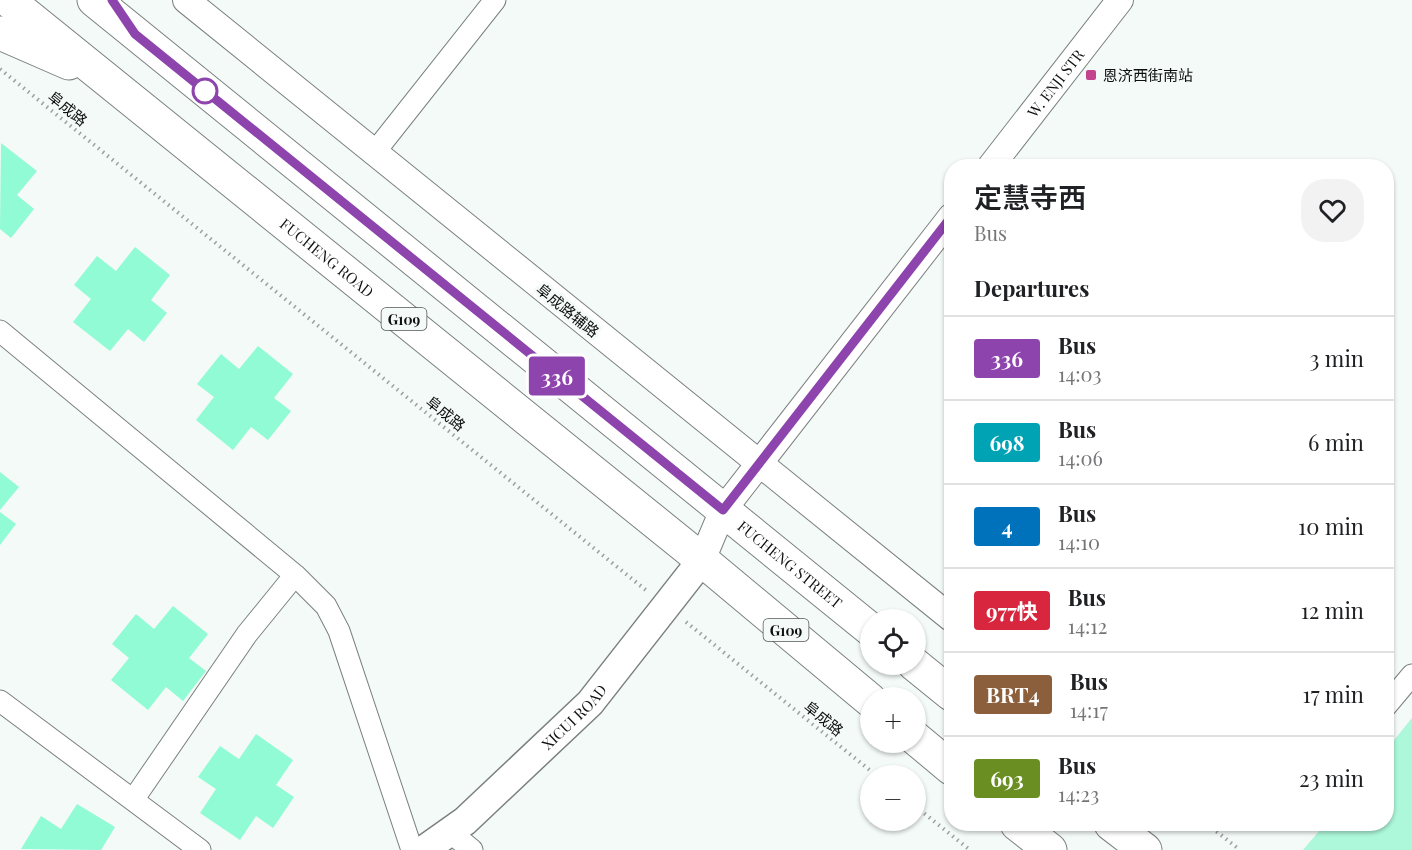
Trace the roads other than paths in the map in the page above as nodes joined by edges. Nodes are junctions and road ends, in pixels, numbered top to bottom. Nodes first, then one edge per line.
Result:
1 (8, 0) edge
2 (94, 0) edge
3 (112, 0) edge
4 (186, 0) edge
5 (495, 0) edge
6 (1120, 0) edge
7 (0, 33) edge
8 (135, 34) junction
9 (106, 79) junction
10 (374, 153) junction
11 (996, 159) edge
12 (944, 226) edge
13 (0, 332) edge
14 (759, 464) junction
15 (723, 510) junction
16 (702, 560) junction
17 (295, 575) junction
18 (944, 612) edge
19 (860, 621) edge
20 (926, 674) edge
21 (1412, 675) edge
22 (944, 688) edge
23 (860, 692) edge
24 (1394, 696) edge
25 (0, 701) edge
26 (926, 747) edge
27 (944, 762) edge
28 (133, 800) junction
29 (1026, 831) edge
30 (1120, 831) edge
31 (450, 832) junction
32 (200, 850) edge
33 (412, 850) edge
34 (423, 850) edge
35 (472, 850) edge
36 (1050, 850) edge
37 (1144, 850) edge

1 - 9 highway, FUCHENG ROAD / G109
2 - 8 highway, FUCHENG STREET
3 - 8 highway
4 - 10 street, 阜成路辅路
5 - 10 street
6 - 11 street, W. ENJI STR
7 - 9 highway
8 - 15 highway, FUCHENG STREET
9 - 16 highway, FUCHENG ROAD / G109
10 - 14 street, 阜成路辅路
12 - 14 street
13 - 17 street
14 - 15 street
14 - 18 street, 阜成路辅路
15 - 16 street
15 - 19 highway, FUCHENG STREET
16 - 23 highway, G109
16 - 31 main road, XICUI ROAD
17 - 28 street
17 - 33 street
20 - 22 highway
21 - 24 street
25 - 28 street
26 - 27 highway
28 - 32 street
29 - 36 highway
30 - 37 highway
31 - 34 main road, XICUI ROAD
31 - 35 street

